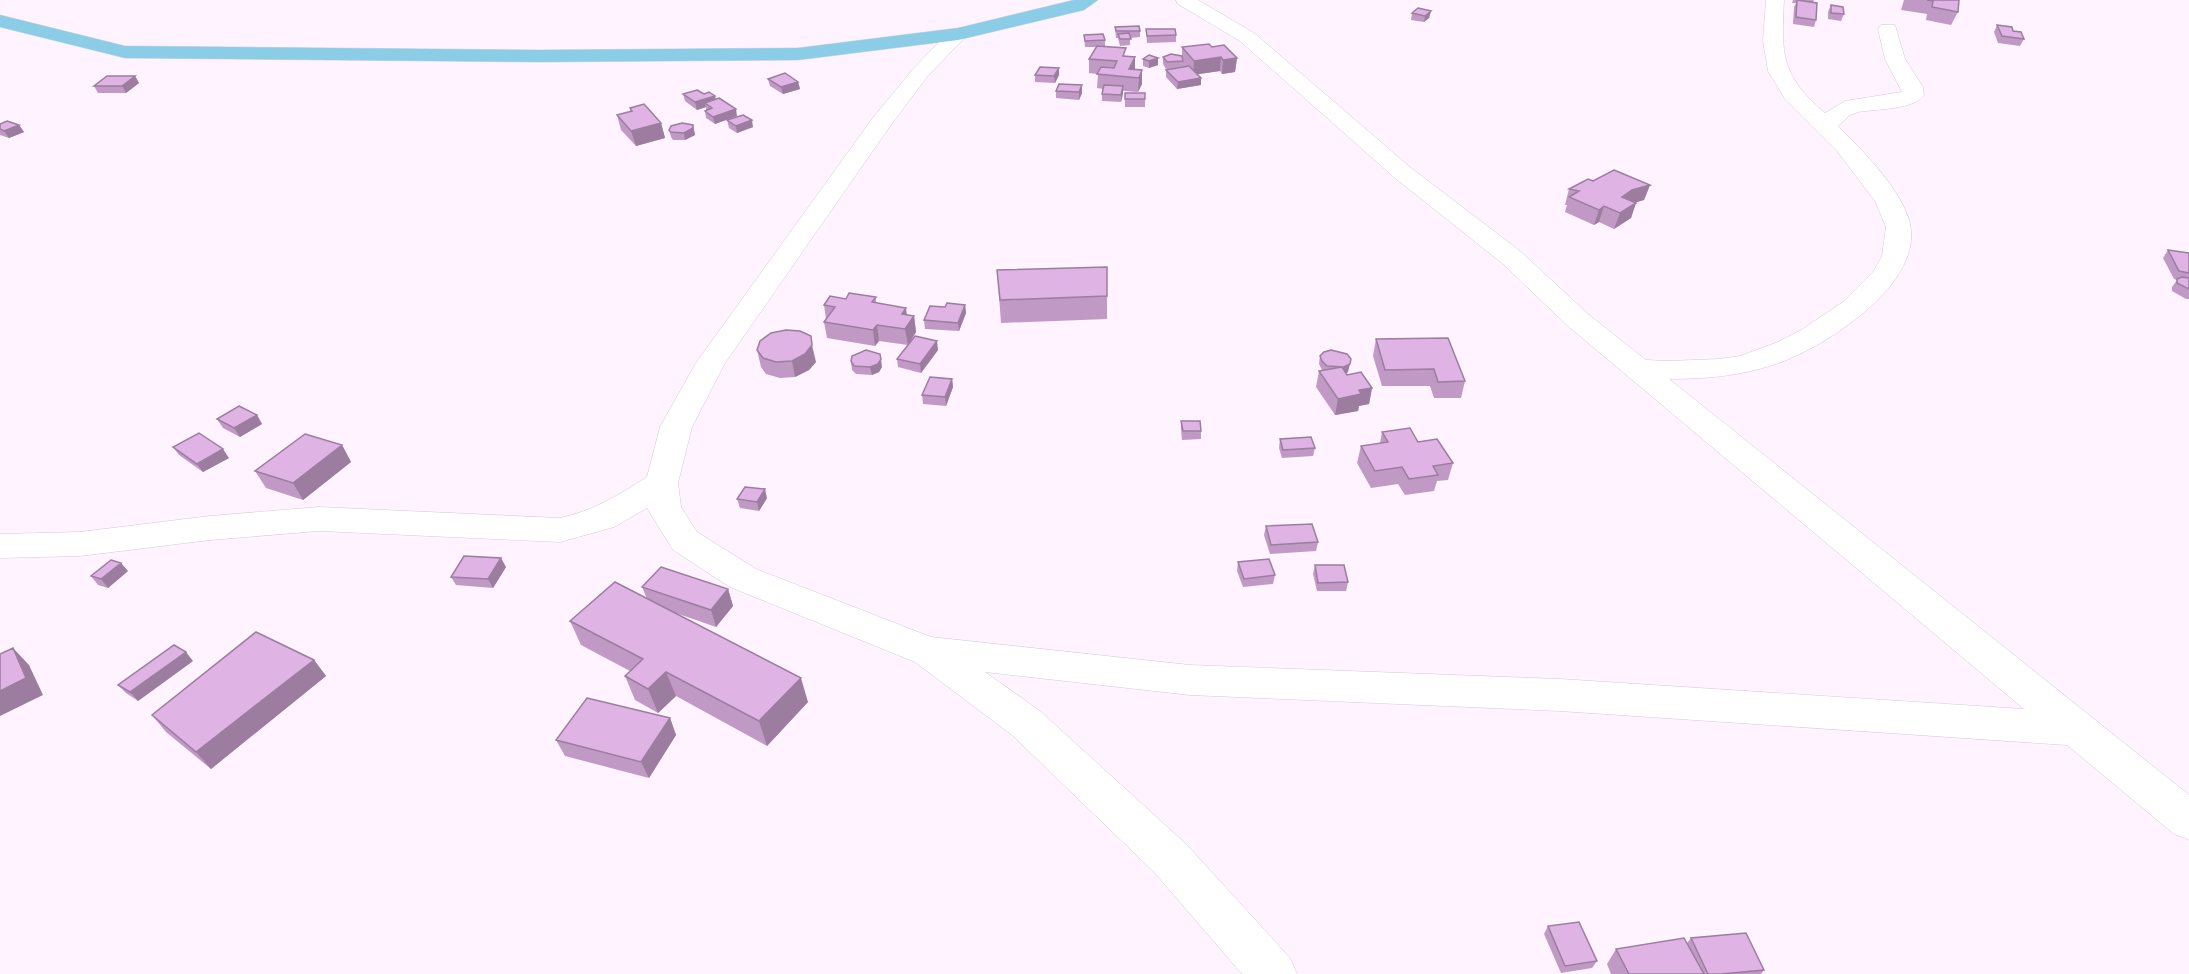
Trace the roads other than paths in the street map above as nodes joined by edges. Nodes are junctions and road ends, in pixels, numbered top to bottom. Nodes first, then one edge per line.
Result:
1 (1089, 0) edge
2 (1185, 0) edge
3 (1775, 0) edge
4 (0, 21) edge
5 (1888, 28) dead end
6 (958, 34) junction
7 (1826, 127) junction
8 (1638, 369) junction
9 (663, 483) junction
10 (0, 546) edge
11 (928, 652) junction
12 (2077, 729) junction
13 (2189, 820) edge
14 (1273, 974) edge

1 - 6 main road
2 - 8 street
3 - 7 street
4 - 6 main road
5 - 7 street
6 - 9 street
7 - 8 street
8 - 12 street
9 - 10 street
9 - 11 street
11 - 12 street
11 - 14 street
12 - 13 street

